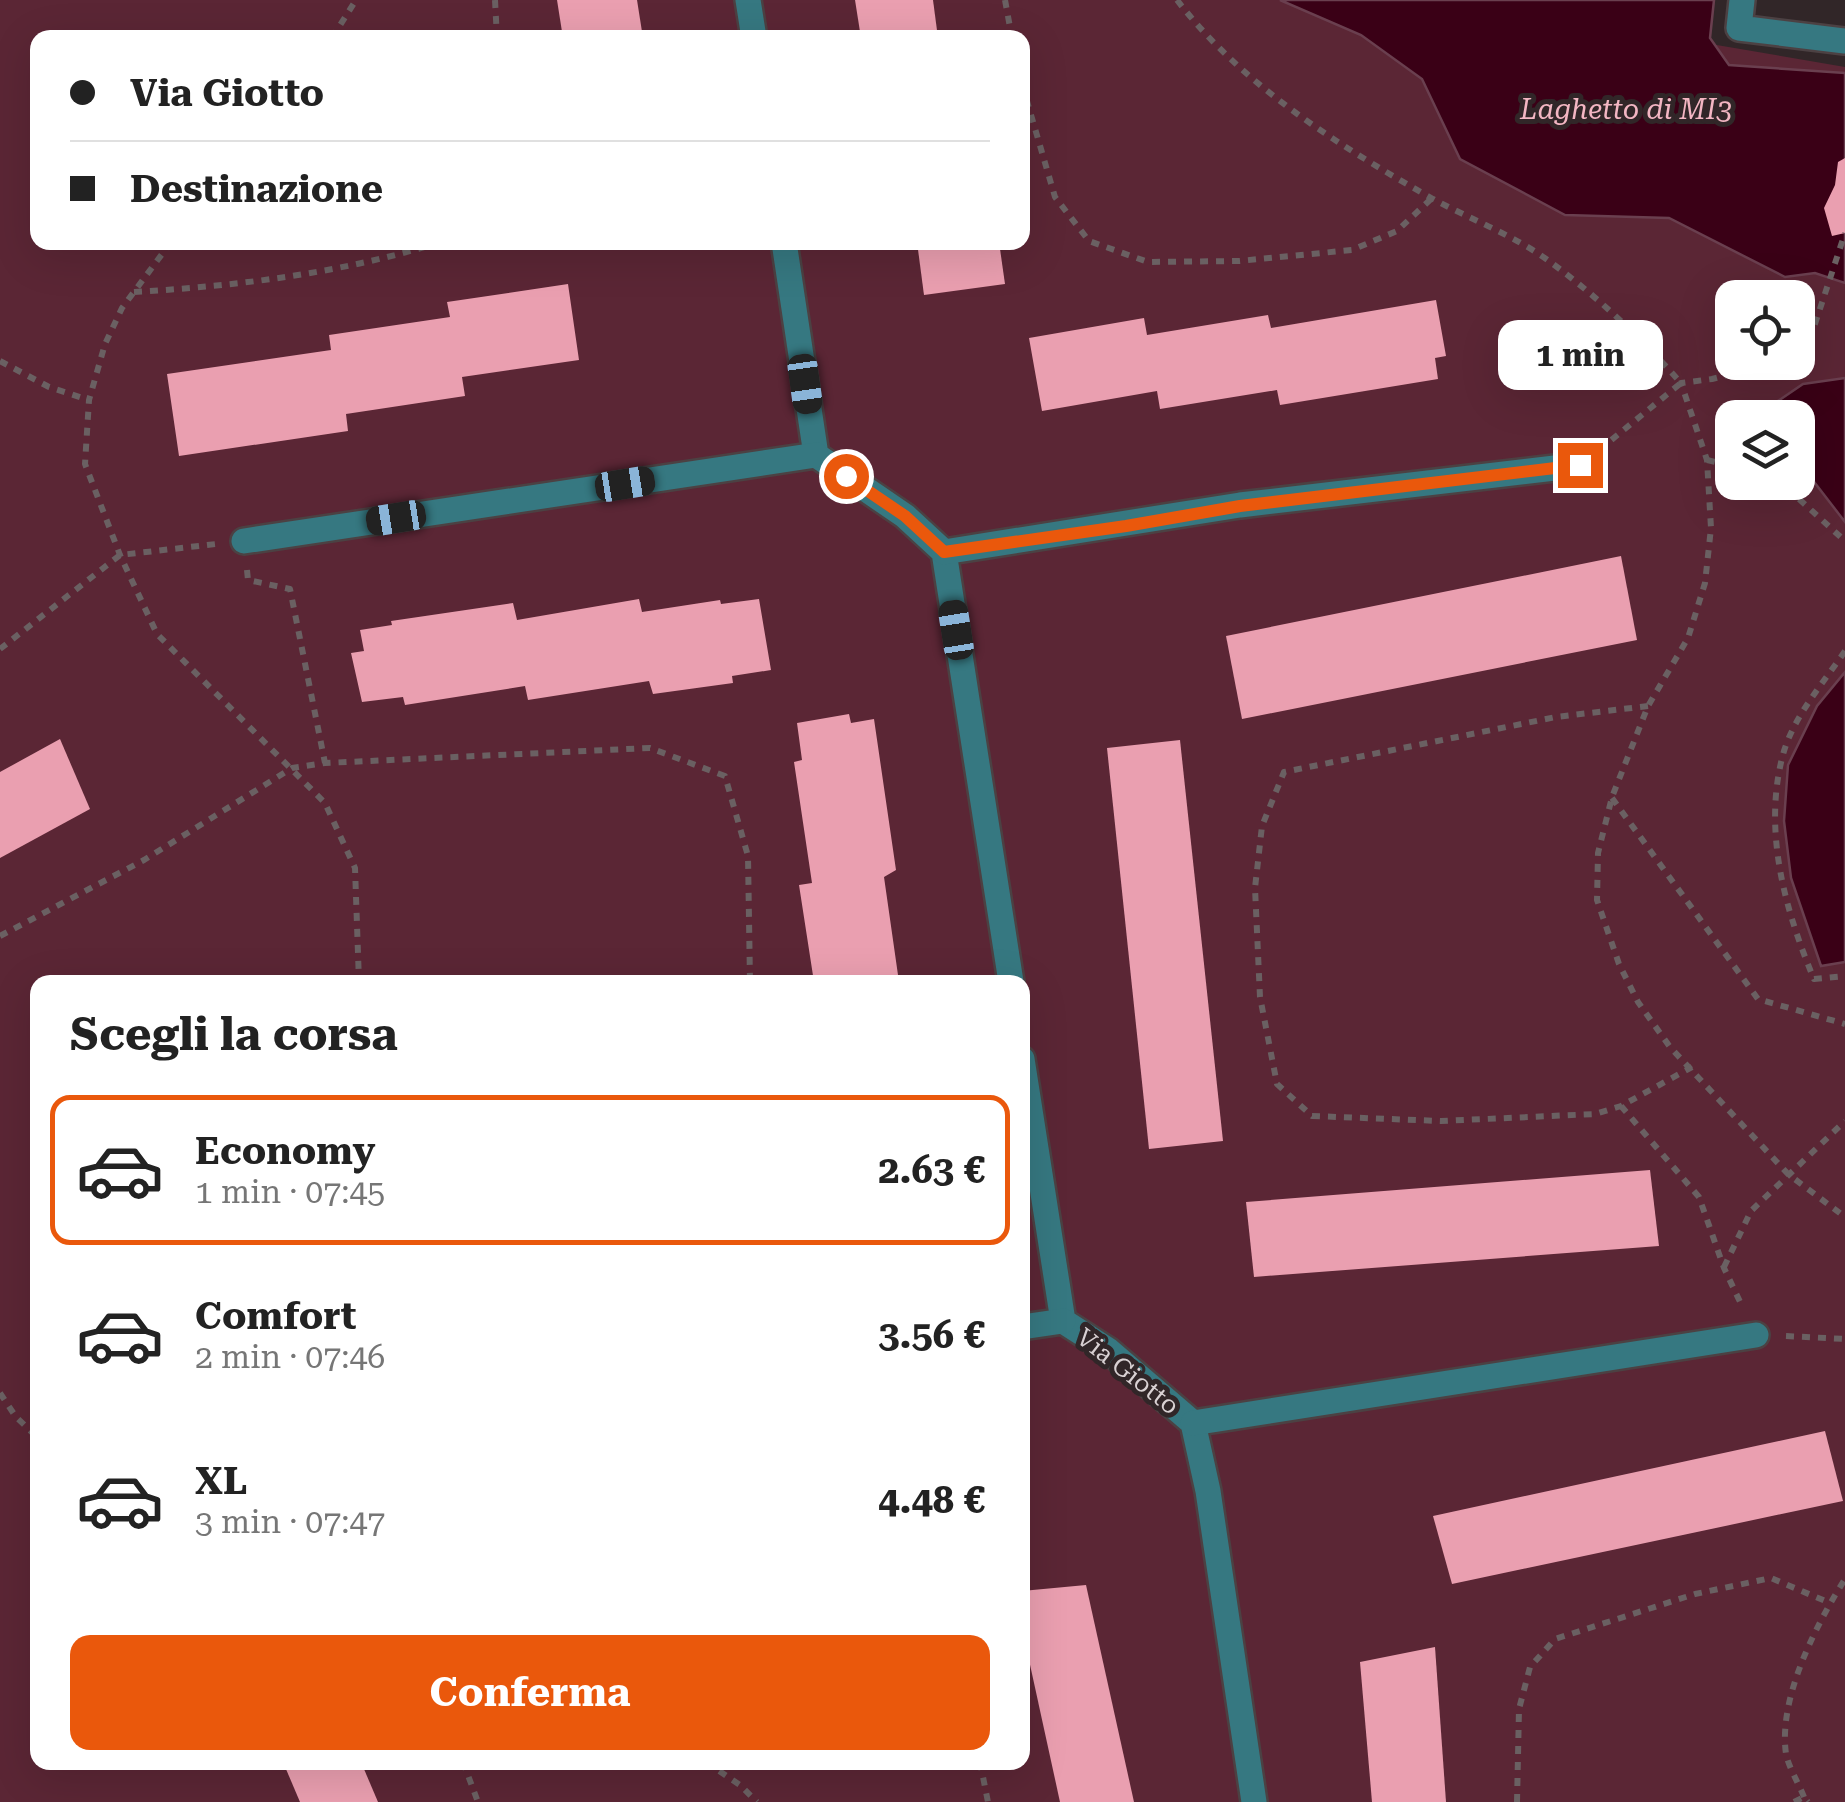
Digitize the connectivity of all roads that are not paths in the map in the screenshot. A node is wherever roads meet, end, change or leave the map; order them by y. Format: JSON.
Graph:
{"nodes":[{"id":1,"x":748,"y":0,"type":"edge"},
{"id":2,"x":1742,"y":0,"type":"edge"},
{"id":3,"x":753,"y":30,"type":"edge"},
{"id":4,"x":1845,"y":40,"type":"edge"},
{"id":5,"x":785,"y":250,"type":"edge"},
{"id":6,"x":816,"y":455,"type":"junction"},
{"id":7,"x":1580,"y":465,"type":"road end"},
{"id":8,"x":244,"y":541,"type":"road end"},
{"id":9,"x":944,"y":552,"type":"junction"},
{"id":10,"x":1009,"y":975,"type":"edge"},
{"id":11,"x":1030,"y":1110,"type":"edge"},
{"id":12,"x":1063,"y":1321,"type":"junction"},
{"id":13,"x":1030,"y":1327,"type":"edge"},
{"id":14,"x":1756,"y":1335,"type":"road end"},
{"id":15,"x":1192,"y":1423,"type":"junction"},
{"id":16,"x":1254,"y":1802,"type":"edge"}],
"edges":[{"from":1,"to":3,"type":"street"},
{"from":2,"to":4,"type":"street"},
{"from":5,"to":6,"type":"street"},
{"from":6,"to":8,"type":"street"},
{"from":6,"to":9,"type":"street"},
{"from":7,"to":9,"type":"street"},
{"from":9,"to":10,"type":"street"},
{"from":11,"to":12,"type":"street","name":"Via Giotto"},
{"from":12,"to":13,"type":"street"},
{"from":12,"to":15,"type":"street","name":"Via Giotto"},
{"from":14,"to":15,"type":"street"},
{"from":15,"to":16,"type":"street","name":"Via Giotto"}]}
